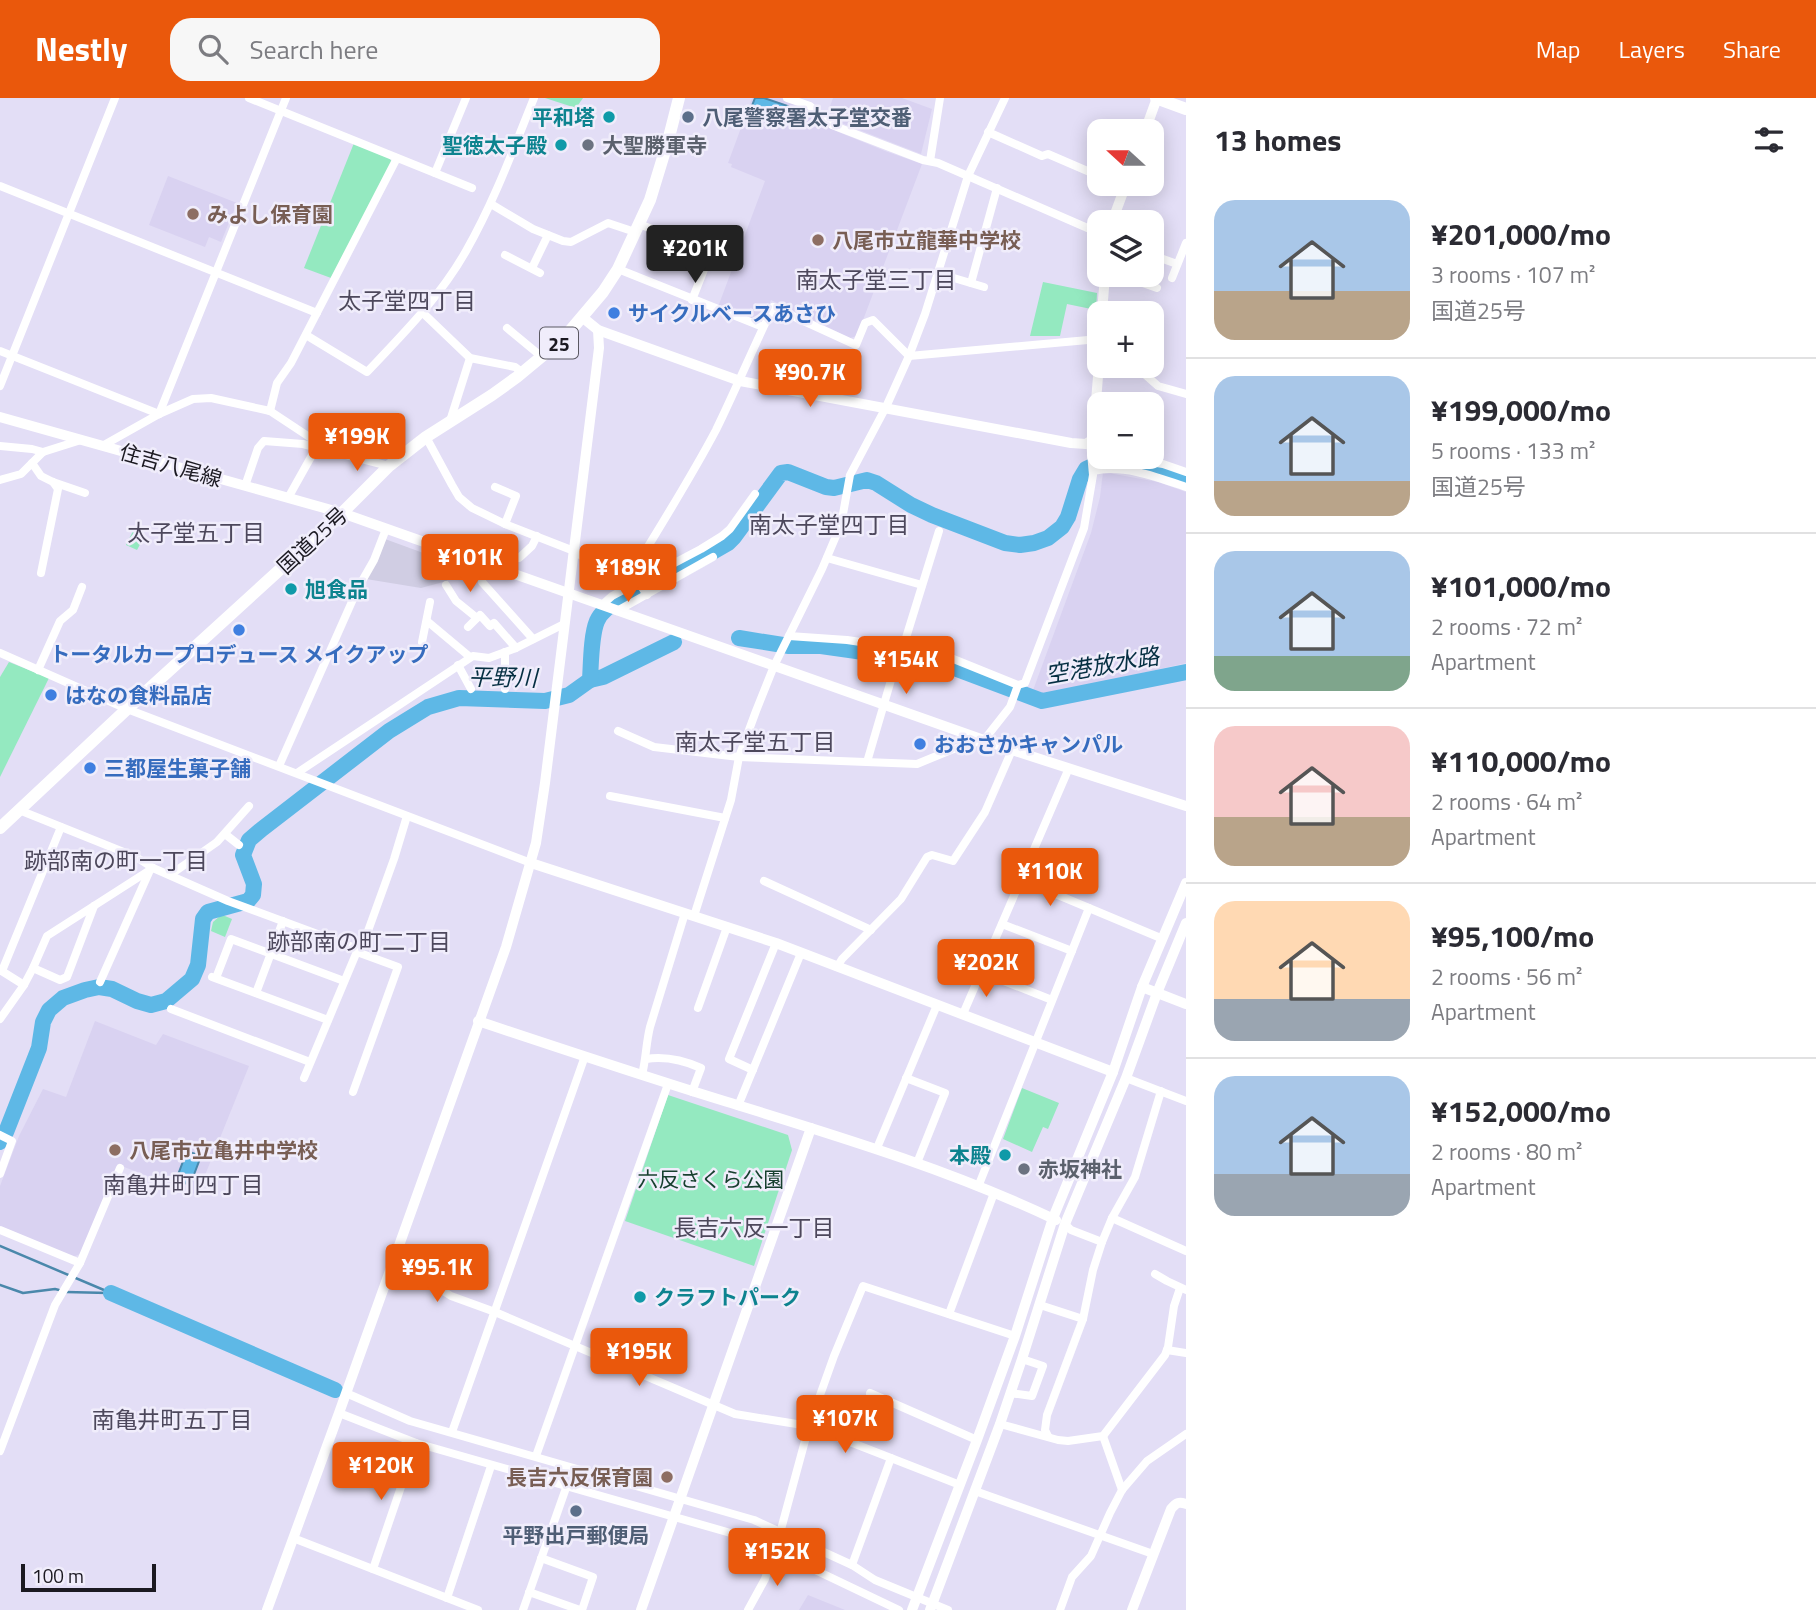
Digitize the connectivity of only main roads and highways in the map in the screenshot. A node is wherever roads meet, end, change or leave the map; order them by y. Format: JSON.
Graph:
{"nodes":[{"id":1,"x":679,"y":98,"type":"edge"},
{"id":2,"x":1157,"y":98,"type":"edge"},
{"id":3,"x":1186,"y":109,"type":"edge"},
{"id":4,"x":0,"y":417,"type":"edge"},
{"id":5,"x":342,"y":513,"type":"junction"},
{"id":6,"x":0,"y":828,"type":"edge"}],
"edges":[{"from":1,"to":5,"type":"main road","name":"国道25号","number":"25"},
{"from":2,"to":3,"type":"main road"},
{"from":4,"to":5,"type":"main road","name":"住吉八尾線"},
{"from":5,"to":6,"type":"main road","name":"国道25号","number":"25"}]}
